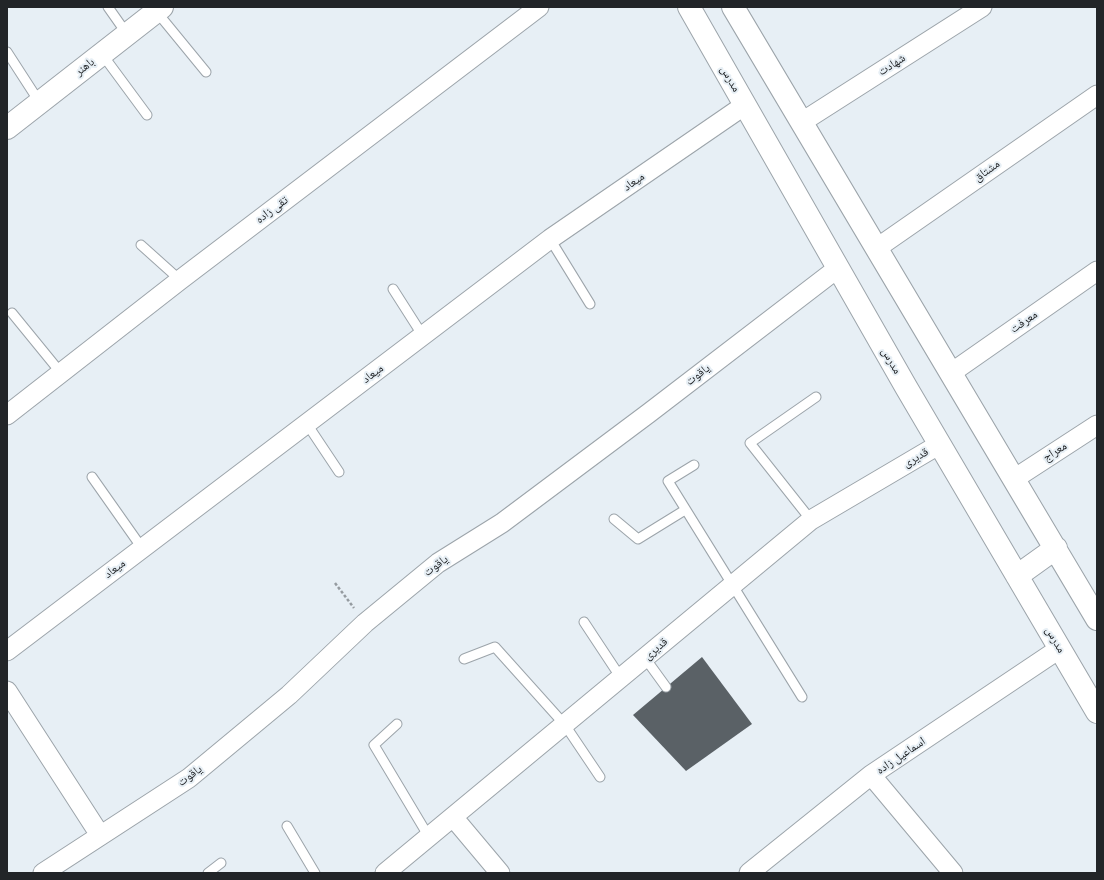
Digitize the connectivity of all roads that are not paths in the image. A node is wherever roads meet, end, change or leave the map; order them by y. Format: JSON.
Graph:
{"nodes":[{"id":1,"x":108,"y":7,"type":"edge"},
{"id":2,"x":539,"y":7,"type":"edge"},
{"id":3,"x":689,"y":7,"type":"edge"},
{"id":4,"x":733,"y":7,"type":"edge"},
{"id":5,"x":982,"y":7,"type":"edge"},
{"id":6,"x":159,"y":9,"type":"edge"},
{"id":7,"x":128,"y":34,"type":"junction"},
{"id":8,"x":7,"y":52,"type":"edge"},
{"id":9,"x":102,"y":54,"type":"junction"},
{"id":10,"x":206,"y":72,"type":"dead end"},
{"id":11,"x":1097,"y":95,"type":"edge"},
{"id":12,"x":40,"y":103,"type":"junction"},
{"id":13,"x":745,"y":105,"type":"junction"},
{"id":14,"x":147,"y":115,"type":"dead end"},
{"id":15,"x":802,"y":122,"type":"junction"},
{"id":16,"x":7,"y":128,"type":"edge"},
{"id":17,"x":550,"y":239,"type":"junction"},
{"id":18,"x":141,"y":245,"type":"dead end"},
{"id":19,"x":877,"y":248,"type":"junction"},
{"id":20,"x":838,"y":268,"type":"junction"},
{"id":21,"x":1097,"y":272,"type":"edge"},
{"id":22,"x":180,"y":280,"type":"junction"},
{"id":23,"x":393,"y":290,"type":"dead end"},
{"id":24,"x":590,"y":304,"type":"dead end"},
{"id":25,"x":12,"y":313,"type":"dead end"},
{"id":26,"x":423,"y":336,"type":"junction"},
{"id":27,"x":61,"y":373,"type":"junction"},
{"id":28,"x":951,"y":373,"type":"junction"},
{"id":29,"x":816,"y":397,"type":"dead end"},
{"id":30,"x":7,"y":416,"type":"edge"},
{"id":31,"x":307,"y":424,"type":"junction"},
{"id":32,"x":1097,"y":425,"type":"edge"},
{"id":33,"x":940,"y":444,"type":"junction"},
{"id":34,"x":694,"y":465,"type":"dead end"},
{"id":35,"x":339,"y":472,"type":"dead end"},
{"id":36,"x":92,"y":477,"type":"dead end"},
{"id":37,"x":1014,"y":479,"type":"junction"},
{"id":38,"x":685,"y":510,"type":"junction"},
{"id":39,"x":614,"y":518,"type":"dead end"},
{"id":40,"x":811,"y":520,"type":"junction"},
{"id":41,"x":142,"y":548,"type":"junction"},
{"id":42,"x":1056,"y":548,"type":"junction"},
{"id":43,"x":1017,"y":576,"type":"junction"},
{"id":44,"x":732,"y":587,"type":"junction"},
{"id":45,"x":1097,"y":619,"type":"edge"},
{"id":46,"x":584,"y":622,"type":"dead end"},
{"id":47,"x":1059,"y":648,"type":"junction"},
{"id":48,"x":7,"y":650,"type":"edge"},
{"id":49,"x":645,"y":658,"type":"junction"},
{"id":50,"x":464,"y":659,"type":"dead end"},
{"id":51,"x":621,"y":678,"type":"junction"},
{"id":52,"x":666,"y":688,"type":"dead end"},
{"id":53,"x":7,"y":691,"type":"edge"},
{"id":54,"x":802,"y":697,"type":"dead end"},
{"id":55,"x":1097,"y":712,"type":"edge"},
{"id":56,"x":397,"y":724,"type":"dead end"},
{"id":57,"x":564,"y":725,"type":"junction"},
{"id":58,"x":871,"y":776,"type":"junction"},
{"id":59,"x":600,"y":777,"type":"dead end"},
{"id":60,"x":453,"y":817,"type":"junction"},
{"id":61,"x":287,"y":826,"type":"dead end"},
{"id":62,"x":100,"y":835,"type":"junction"},
{"id":63,"x":429,"y":837,"type":"junction"},
{"id":64,"x":221,"y":863,"type":"dead end"},
{"id":65,"x":64,"y":867,"type":"edge"},
{"id":66,"x":43,"y":873,"type":"edge"},
{"id":67,"x":208,"y":873,"type":"edge"},
{"id":68,"x":315,"y":873,"type":"edge"},
{"id":69,"x":385,"y":873,"type":"edge"},
{"id":70,"x":500,"y":873,"type":"edge"},
{"id":71,"x":749,"y":873,"type":"edge"},
{"id":72,"x":953,"y":873,"type":"edge"}],
"edges":[{"from":1,"to":7,"type":"lane"},
{"from":2,"to":22,"type":"street","name":"تقی زاده"},
{"from":3,"to":13,"type":"street","name":"مدرس"},
{"from":4,"to":15,"type":"street"},
{"from":5,"to":15,"type":"street","name":"شهادت"},
{"from":6,"to":7,"type":"street","name":"باهنر"},
{"from":6,"to":10,"type":"lane"},
{"from":7,"to":9,"type":"street","name":"باهنر"},
{"from":8,"to":12,"type":"lane"},
{"from":9,"to":12,"type":"street","name":"باهنر"},
{"from":9,"to":14,"type":"lane"},
{"from":11,"to":19,"type":"street","name":"مشتاق"},
{"from":12,"to":16,"type":"street","name":"باهنر"},
{"from":13,"to":17,"type":"street","name":"میعاد"},
{"from":13,"to":20,"type":"street","name":"مدرس"},
{"from":15,"to":19,"type":"street"},
{"from":17,"to":24,"type":"lane"},
{"from":17,"to":26,"type":"street","name":"میعاد"},
{"from":18,"to":22,"type":"lane"},
{"from":19,"to":28,"type":"street"},
{"from":20,"to":33,"type":"street","name":"مدرس"},
{"from":20,"to":62,"type":"street","name":"یاقوت"},
{"from":21,"to":28,"type":"street","name":"معرفت"},
{"from":22,"to":27,"type":"street","name":"تقی زاده"},
{"from":23,"to":26,"type":"lane"},
{"from":25,"to":27,"type":"lane"},
{"from":26,"to":31,"type":"street","name":"میعاد"},
{"from":27,"to":30,"type":"street","name":"تقی زاده"},
{"from":28,"to":37,"type":"street"},
{"from":29,"to":40,"type":"lane"},
{"from":31,"to":35,"type":"lane"},
{"from":31,"to":41,"type":"street","name":"میعاد"},
{"from":32,"to":37,"type":"street","name":"معراج"},
{"from":33,"to":40,"type":"street","name":"قدیری"},
{"from":33,"to":43,"type":"street","name":"مدرس"},
{"from":34,"to":38,"type":"lane"},
{"from":36,"to":41,"type":"lane"},
{"from":37,"to":42,"type":"street"},
{"from":38,"to":39,"type":"lane"},
{"from":38,"to":44,"type":"lane"},
{"from":40,"to":44,"type":"street","name":"قدیری"},
{"from":41,"to":48,"type":"street","name":"میعاد"},
{"from":42,"to":43,"type":"street"},
{"from":42,"to":45,"type":"street"},
{"from":43,"to":47,"type":"street","name":"مدرس"},
{"from":44,"to":49,"type":"street","name":"قدیری"},
{"from":44,"to":54,"type":"lane"},
{"from":46,"to":51,"type":"lane"},
{"from":47,"to":55,"type":"street","name":"مدرس"},
{"from":47,"to":58,"type":"street","name":"اسماعیل زاده"},
{"from":49,"to":51,"type":"street","name":"قدیری"},
{"from":49,"to":52,"type":"lane"},
{"from":50,"to":57,"type":"lane"},
{"from":51,"to":57,"type":"street","name":"قدیری"},
{"from":53,"to":62,"type":"street"},
{"from":56,"to":63,"type":"lane"},
{"from":57,"to":59,"type":"lane"},
{"from":57,"to":60,"type":"street","name":"قدیری"},
{"from":58,"to":71,"type":"street","name":"اسماعیل زاده"},
{"from":58,"to":72,"type":"street"},
{"from":60,"to":63,"type":"street","name":"قدیری"},
{"from":60,"to":70,"type":"street"},
{"from":61,"to":68,"type":"lane"},
{"from":62,"to":65,"type":"street","name":"یاقوت"},
{"from":63,"to":69,"type":"street","name":"قدیری"},
{"from":64,"to":67,"type":"lane"},
{"from":65,"to":66,"type":"street","name":"یاقوت"}]}
